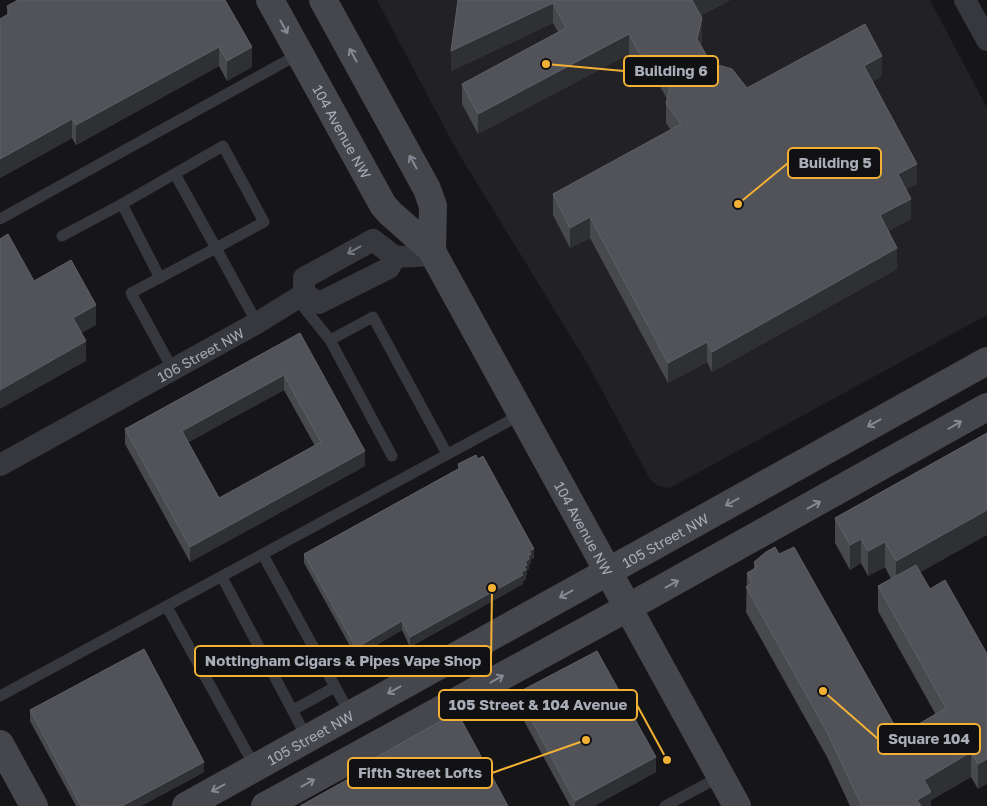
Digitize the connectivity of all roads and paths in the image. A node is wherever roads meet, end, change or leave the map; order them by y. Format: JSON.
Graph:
{"nodes":[{"id":1,"x":270,"y":0,"type":"edge"},
{"id":2,"x":323,"y":0,"type":"edge"},
{"id":3,"x":965,"y":0,"type":"edge"},
{"id":4,"x":987,"y":40,"type":"edge"},
{"id":5,"x":299,"y":54,"type":"junction"},
{"id":6,"x":176,"y":174,"type":"junction"},
{"id":7,"x":122,"y":204,"type":"junction"},
{"id":8,"x":0,"y":219,"type":"edge"},
{"id":9,"x":62,"y":236,"type":"dead end"},
{"id":10,"x":216,"y":248,"type":"junction"},
{"id":11,"x":433,"y":252,"type":"junction"},
{"id":12,"x":395,"y":257,"type":"junction"},
{"id":13,"x":160,"y":278,"type":"junction"},
{"id":14,"x":301,"y":296,"type":"junction"},
{"id":15,"x":257,"y":323,"type":"junction"},
{"id":16,"x":330,"y":340,"type":"junction"},
{"id":17,"x":987,"y":361,"type":"edge"},
{"id":18,"x":173,"y":370,"type":"junction"},
{"id":19,"x":987,"y":407,"type":"edge"},
{"id":20,"x":522,"y":414,"type":"junction"},
{"id":21,"x":447,"y":454,"type":"junction"},
{"id":22,"x":392,"y":456,"type":"dead end"},
{"id":23,"x":0,"y":465,"type":"edge"},
{"id":24,"x":263,"y":555,"type":"junction"},
{"id":25,"x":608,"y":570,"type":"junction"},
{"id":26,"x":222,"y":577,"type":"junction"},
{"id":27,"x":167,"y":607,"type":"junction"},
{"id":28,"x":629,"y":607,"type":"junction"},
{"id":29,"x":335,"y":687,"type":"junction"},
{"id":30,"x":0,"y":696,"type":"edge"},
{"id":31,"x":293,"y":710,"type":"junction"},
{"id":32,"x":350,"y":714,"type":"junction"},
{"id":33,"x":307,"y":738,"type":"junction"},
{"id":34,"x":0,"y":744,"type":"edge"},
{"id":35,"x":255,"y":768,"type":"junction"},
{"id":36,"x":721,"y":776,"type":"junction"},
{"id":37,"x":34,"y":806,"type":"edge"},
{"id":38,"x":186,"y":806,"type":"edge"},
{"id":39,"x":266,"y":806,"type":"edge"},
{"id":40,"x":665,"y":806,"type":"edge"},
{"id":41,"x":737,"y":806,"type":"edge"}],
"edges":[{"from":1,"to":5,"type":"street","name":"104 Avenue NW","one_way":true},
{"from":11,"to":2,"type":"street","one_way":true},
{"from":3,"to":4,"type":"street"},
{"from":5,"to":8,"type":"lane"},
{"from":5,"to":11,"type":"street","name":"104 Avenue NW"},
{"from":6,"to":7,"type":"lane"},
{"from":6,"to":10,"type":"lane"},
{"from":6,"to":10,"type":"lane"},
{"from":7,"to":9,"type":"lane"},
{"from":7,"to":13,"type":"lane"},
{"from":10,"to":13,"type":"lane"},
{"from":10,"to":15,"type":"lane"},
{"from":11,"to":12,"type":"street"},
{"from":11,"to":20,"type":"street","name":"104 Avenue NW"},
{"from":12,"to":14,"type":"street"},
{"from":12,"to":14,"type":"street","one_way":true},
{"from":13,"to":18,"type":"lane"},
{"from":14,"to":15,"type":"street","name":"106 Street NW"},
{"from":14,"to":16,"type":"lane"},
{"from":15,"to":18,"type":"street","name":"106 Street NW"},
{"from":16,"to":21,"type":"lane"},
{"from":16,"to":22,"type":"lane"},
{"from":17,"to":25,"type":"street","name":"105 Street NW","one_way":true},
{"from":18,"to":23,"type":"street","name":"106 Street NW"},
{"from":28,"to":19,"type":"street","one_way":true},
{"from":20,"to":21,"type":"lane"},
{"from":20,"to":25,"type":"street","name":"104 Avenue NW"},
{"from":21,"to":24,"type":"lane"},
{"from":24,"to":26,"type":"lane"},
{"from":24,"to":29,"type":"lane"},
{"from":25,"to":28,"type":"street","name":"104 Avenue NW"},
{"from":25,"to":32,"type":"street","name":"105 Street NW","one_way":true},
{"from":26,"to":27,"type":"lane"},
{"from":26,"to":31,"type":"lane"},
{"from":27,"to":30,"type":"lane"},
{"from":27,"to":35,"type":"lane"},
{"from":28,"to":36,"type":"street","name":"104 Avenue NW"},
{"from":39,"to":28,"type":"street","one_way":true},
{"from":29,"to":31,"type":"lane"},
{"from":29,"to":32,"type":"lane"},
{"from":31,"to":33,"type":"lane"},
{"from":32,"to":33,"type":"street","name":"105 Street NW"},
{"from":33,"to":35,"type":"street","name":"105 Street NW"},
{"from":34,"to":37,"type":"street"},
{"from":35,"to":38,"type":"street","name":"105 Street NW","one_way":true},
{"from":36,"to":40,"type":"lane"},
{"from":36,"to":41,"type":"street","name":"104 Avenue NW"}]}
